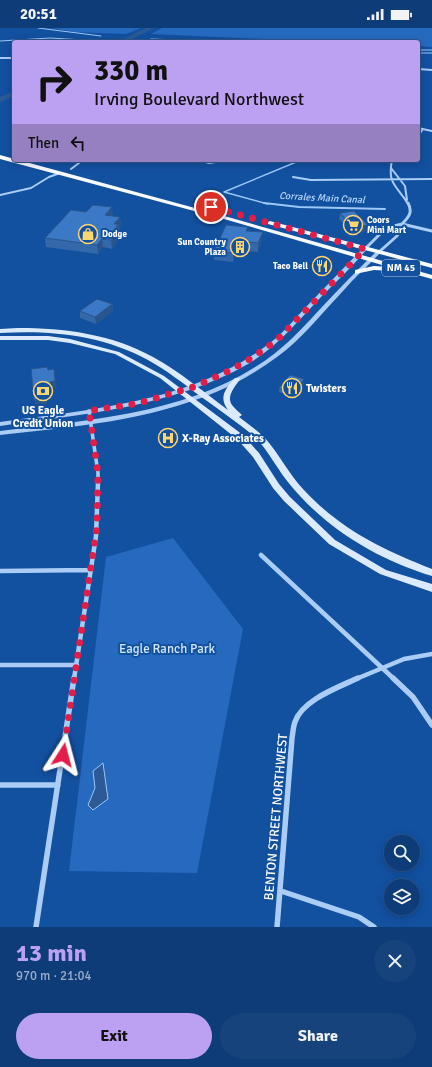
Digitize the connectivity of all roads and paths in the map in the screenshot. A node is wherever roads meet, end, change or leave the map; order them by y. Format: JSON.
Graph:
{"nodes":[{"id":1,"x":0,"y":58,"type":"edge"},
{"id":2,"x":12,"y":58,"type":"edge"},
{"id":3,"x":420,"y":69,"type":"edge"},
{"id":4,"x":432,"y":70,"type":"edge"},
{"id":5,"x":420,"y":128,"type":"edge"},
{"id":6,"x":423,"y":129,"type":"junction"},
{"id":7,"x":432,"y":131,"type":"edge"},
{"id":8,"x":420,"y":133,"type":"edge"},
{"id":9,"x":0,"y":156,"type":"edge"},
{"id":10,"x":12,"y":159,"type":"edge"},
{"id":11,"x":12,"y":159,"type":"edge"},
{"id":12,"x":22,"y":162,"type":"edge"},
{"id":13,"x":26,"y":162,"type":"edge"},
{"id":14,"x":45,"y":162,"type":"edge"},
{"id":15,"x":81,"y":162,"type":"edge"},
{"id":16,"x":392,"y":162,"type":"edge"},
{"id":17,"x":391,"y":168,"type":"junction"},
{"id":18,"x":71,"y":169,"type":"junction"},
{"id":19,"x":61,"y":173,"type":"junction"},
{"id":20,"x":293,"y":177,"type":"dead end"},
{"id":21,"x":391,"y":179,"type":"junction"},
{"id":22,"x":402,"y":179,"type":"junction"},
{"id":23,"x":432,"y":179,"type":"edge"},
{"id":24,"x":140,"y":188,"type":"junction"},
{"id":25,"x":0,"y":195,"type":"edge"},
{"id":26,"x":407,"y":200,"type":"junction"},
{"id":27,"x":183,"y":206,"type":"junction"},
{"id":28,"x":178,"y":212,"type":"dead end"},
{"id":29,"x":239,"y":215,"type":"junction"},
{"id":30,"x":402,"y":224,"type":"junction"},
{"id":31,"x":432,"y":231,"type":"edge"},
{"id":32,"x":365,"y":249,"type":"junction"},
{"id":33,"x":379,"y":252,"type":"junction"},
{"id":34,"x":359,"y":256,"type":"junction"},
{"id":35,"x":370,"y":259,"type":"junction"},
{"id":36,"x":432,"y":266,"type":"edge"},
{"id":37,"x":358,"y":272,"type":"junction"},
{"id":38,"x":432,"y":277,"type":"edge"},
{"id":39,"x":432,"y":280,"type":"edge"},
{"id":40,"x":0,"y":331,"type":"edge"},
{"id":41,"x":0,"y":338,"type":"edge"},
{"id":42,"x":237,"y":379,"type":"junction"},
{"id":43,"x":193,"y":387,"type":"junction"},
{"id":44,"x":181,"y":391,"type":"junction"},
{"id":45,"x":203,"y":395,"type":"junction"},
{"id":46,"x":191,"y":399,"type":"junction"},
{"id":47,"x":89,"y":411,"type":"junction"},
{"id":48,"x":90,"y":421,"type":"junction"},
{"id":49,"x":0,"y":424,"type":"edge"},
{"id":50,"x":0,"y":433,"type":"edge"},
{"id":51,"x":273,"y":454,"type":"junction"},
{"id":52,"x":261,"y":555,"type":"dead end"},
{"id":53,"x":91,"y":570,"type":"junction"},
{"id":54,"x":0,"y":571,"type":"edge"},
{"id":55,"x":432,"y":573,"type":"edge"},
{"id":56,"x":432,"y":588,"type":"edge"},
{"id":57,"x":432,"y":654,"type":"edge"},
{"id":58,"x":0,"y":665,"type":"edge"},
{"id":59,"x":77,"y":665,"type":"junction"},
{"id":60,"x":382,"y":668,"type":"junction"},
{"id":61,"x":432,"y":725,"type":"edge"},
{"id":62,"x":0,"y":785,"type":"edge"},
{"id":63,"x":58,"y":785,"type":"junction"},
{"id":64,"x":281,"y":891,"type":"junction"},
{"id":65,"x":36,"y":927,"type":"edge"},
{"id":66,"x":277,"y":927,"type":"edge"},
{"id":67,"x":374,"y":927,"type":"edge"}],
"edges":[{"from":1,"to":2,"type":"street"},
{"from":3,"to":4,"type":"street"},
{"from":5,"to":6,"type":"street"},
{"from":6,"to":7,"type":"street"},
{"from":6,"to":8,"type":"street"},
{"from":9,"to":10,"type":"main road"},
{"from":9,"to":11,"type":"main road","number":"NM 45"},
{"from":12,"to":19,"type":"main road","number":"NM 45"},
{"from":13,"to":18,"type":"main road"},
{"from":14,"to":18,"type":"main road","number":"NM 45"},
{"from":15,"to":18,"type":"street"},
{"from":16,"to":17,"type":"street"},
{"from":17,"to":21,"type":"street"},
{"from":17,"to":22,"type":"street"},
{"from":18,"to":24,"type":"main road","number":"NM 45"},
{"from":19,"to":24,"type":"main road"},
{"from":19,"to":25,"type":"street"},
{"from":19,"to":27,"type":"main road","number":"NM 45"},
{"from":20,"to":21,"type":"street"},
{"from":21,"to":22,"type":"street"},
{"from":21,"to":26,"type":"street"},
{"from":22,"to":23,"type":"street"},
{"from":22,"to":26,"type":"street"},
{"from":24,"to":29,"type":"main road","number":"NM 45"},
{"from":26,"to":30,"type":"street"},
{"from":27,"to":28,"type":"main road"},
{"from":27,"to":29,"type":"main road"},
{"from":27,"to":34,"type":"main road","number":"NM 45"},
{"from":29,"to":32,"type":"main road","number":"NM 45"},
{"from":30,"to":31,"type":"street"},
{"from":30,"to":32,"type":"street"},
{"from":30,"to":33,"type":"street"},
{"from":32,"to":33,"type":"main road","number":"NM 45"},
{"from":32,"to":34,"type":"street"},
{"from":33,"to":35,"type":"street"},
{"from":33,"to":36,"type":"main road","number":"NM 45"},
{"from":34,"to":35,"type":"main road","number":"NM 45"},
{"from":34,"to":43,"type":"street"},
{"from":35,"to":37,"type":"street"},
{"from":35,"to":38,"type":"main road","number":"NM 45"},
{"from":37,"to":39,"type":"main road"},
{"from":37,"to":42,"type":"street"},
{"from":40,"to":43,"type":"main road"},
{"from":41,"to":44,"type":"main road"},
{"from":42,"to":45,"type":"street"},
{"from":42,"to":51,"type":"main road"},
{"from":43,"to":44,"type":"street"},
{"from":43,"to":45,"type":"main road"},
{"from":44,"to":46,"type":"main road"},
{"from":44,"to":47,"type":"street"},
{"from":45,"to":46,"type":"street"},
{"from":45,"to":51,"type":"main road"},
{"from":46,"to":48,"type":"street"},
{"from":46,"to":56,"type":"main road"},
{"from":47,"to":48,"type":"street"},
{"from":47,"to":49,"type":"street"},
{"from":48,"to":50,"type":"street"},
{"from":48,"to":53,"type":"street"},
{"from":51,"to":55,"type":"main road"},
{"from":52,"to":60,"type":"street"},
{"from":53,"to":54,"type":"street"},
{"from":53,"to":59,"type":"street"},
{"from":57,"to":60,"type":"street","name":"BENTON STREET NORTHWEST"},
{"from":58,"to":59,"type":"street"},
{"from":59,"to":63,"type":"street"},
{"from":60,"to":61,"type":"street"},
{"from":60,"to":64,"type":"street","name":"BENTON STREET NORTHWEST"},
{"from":62,"to":63,"type":"street"},
{"from":63,"to":65,"type":"street"},
{"from":64,"to":66,"type":"street","name":"BENTON STREET NORTHWEST"},
{"from":64,"to":67,"type":"street"}]}
